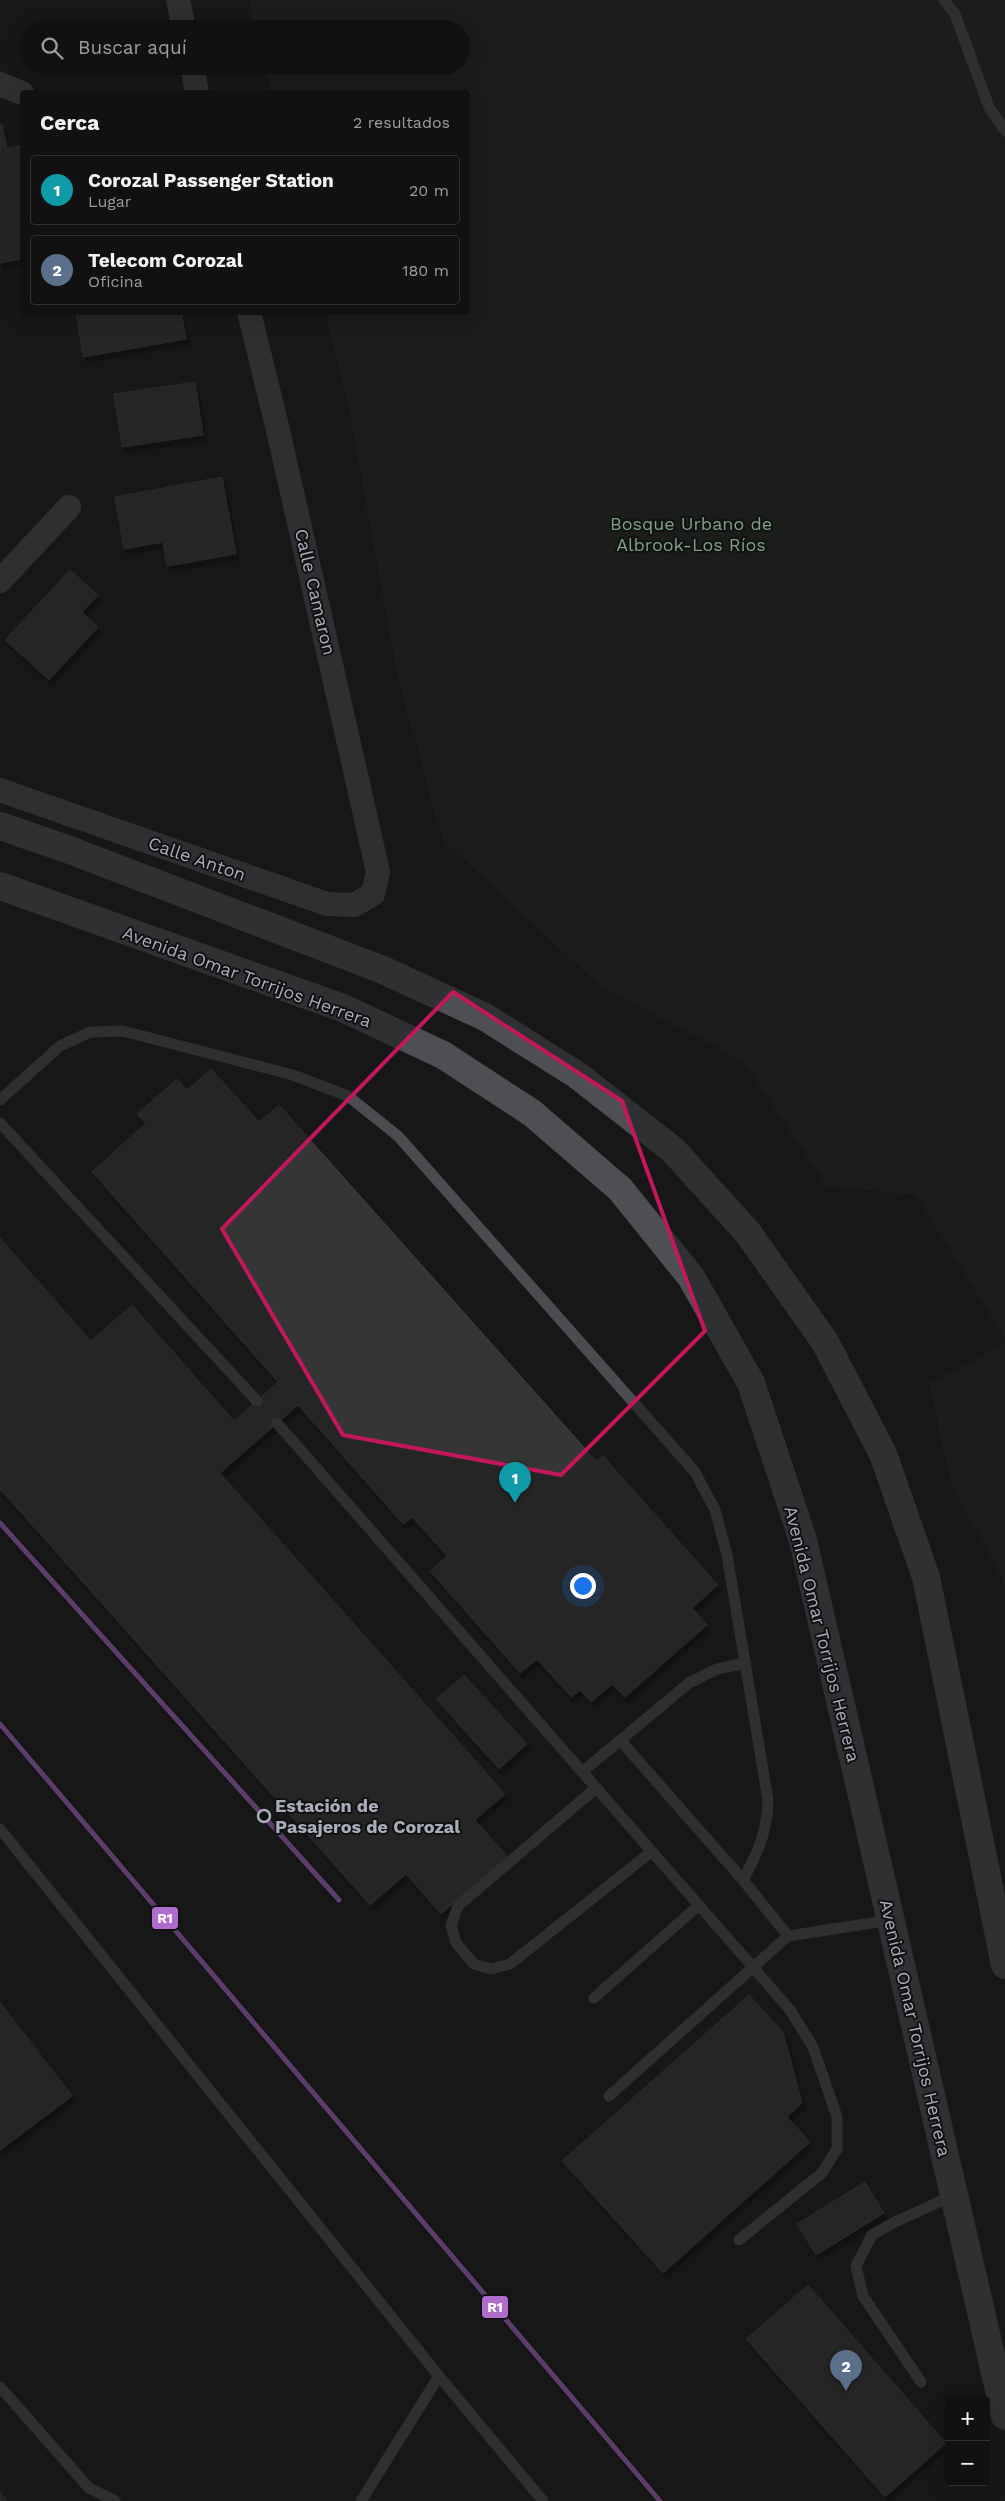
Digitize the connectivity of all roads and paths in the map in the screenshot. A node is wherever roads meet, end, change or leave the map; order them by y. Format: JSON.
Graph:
{"nodes":[{"id":1,"x":178,"y":0,"type":"edge"},
{"id":2,"x":944,"y":0,"type":"edge"},
{"id":3,"x":182,"y":20,"type":"edge"},
{"id":4,"x":192,"y":75,"type":"edge"},
{"id":5,"x":0,"y":84,"type":"edge"},
{"id":6,"x":192,"y":90,"type":"edge"},
{"id":7,"x":20,"y":92,"type":"edge"},
{"id":8,"x":1005,"y":130,"type":"edge"},
{"id":9,"x":250,"y":315,"type":"edge"},
{"id":10,"x":69,"y":506,"type":"dead end"},
{"id":11,"x":0,"y":581,"type":"edge"},
{"id":12,"x":0,"y":790,"type":"edge"},
{"id":13,"x":0,"y":826,"type":"edge"},
{"id":14,"x":378,"y":872,"type":"joint"},
{"id":15,"x":0,"y":886,"type":"edge"},
{"id":16,"x":0,"y":1100,"type":"edge"},
{"id":17,"x":0,"y":1123,"type":"edge"},
{"id":18,"x":257,"y":1401,"type":"dead end"},
{"id":19,"x":277,"y":1424,"type":"dead end"},
{"id":20,"x":746,"y":1663,"type":"junction"},
{"id":21,"x":620,"y":1740,"type":"junction"},
{"id":22,"x":582,"y":1772,"type":"junction"},
{"id":23,"x":596,"y":1788,"type":"junction"},
{"id":24,"x":0,"y":1829,"type":"edge"},
{"id":25,"x":651,"y":1852,"type":"junction"},
{"id":26,"x":743,"y":1880,"type":"junction"},
{"id":27,"x":699,"y":1905,"type":"junction"},
{"id":28,"x":891,"y":1920,"type":"junction"},
{"id":29,"x":788,"y":1936,"type":"junction"},
{"id":30,"x":1005,"y":1960,"type":"edge"},
{"id":31,"x":752,"y":1966,"type":"junction"},
{"id":32,"x":594,"y":1998,"type":"dead end"},
{"id":33,"x":609,"y":2096,"type":"dead end"},
{"id":34,"x":954,"y":2195,"type":"junction"},
{"id":35,"x":739,"y":2240,"type":"dead end"},
{"id":36,"x":439,"y":2376,"type":"junction"},
{"id":37,"x":921,"y":2382,"type":"dead end"},
{"id":38,"x":0,"y":2387,"type":"edge"},
{"id":39,"x":1005,"y":2416,"type":"edge"},
{"id":40,"x":115,"y":2501,"type":"edge"},
{"id":41,"x":361,"y":2501,"type":"edge"},
{"id":42,"x":543,"y":2501,"type":"edge"}],
"edges":[{"from":1,"to":3,"type":"street"},
{"from":2,"to":8,"type":"lane"},
{"from":4,"to":6,"type":"street"},
{"from":5,"to":7,"type":"street"},
{"from":9,"to":14,"type":"street","name":"Calle Camaron"},
{"from":10,"to":11,"type":"street"},
{"from":12,"to":14,"type":"street","name":"Calle Anton"},
{"from":13,"to":30,"type":"main road"},
{"from":15,"to":28,"type":"main road","name":"Avenida Omar Torrijos Herrera"},
{"from":16,"to":20,"type":"lane"},
{"from":17,"to":18,"type":"lane"},
{"from":19,"to":22,"type":"lane"},
{"from":20,"to":21,"type":"lane"},
{"from":20,"to":26,"type":"lane"},
{"from":21,"to":22,"type":"lane"},
{"from":21,"to":26,"type":"lane"},
{"from":22,"to":23,"type":"lane"},
{"from":23,"to":25,"type":"lane"},
{"from":23,"to":25,"type":"lane"},
{"from":24,"to":36,"type":"lane"},
{"from":25,"to":27,"type":"lane"},
{"from":26,"to":29,"type":"lane"},
{"from":27,"to":31,"type":"lane"},
{"from":27,"to":32,"type":"lane"},
{"from":28,"to":29,"type":"lane"},
{"from":28,"to":34,"type":"main road","name":"Avenida Omar Torrijos Herrera"},
{"from":29,"to":31,"type":"lane"},
{"from":31,"to":33,"type":"lane"},
{"from":31,"to":35,"type":"lane"},
{"from":34,"to":37,"type":"lane"},
{"from":34,"to":39,"type":"main road","name":"Avenida Omar Torrijos Herrera"},
{"from":36,"to":41,"type":"lane"},
{"from":36,"to":42,"type":"lane"},
{"from":38,"to":40,"type":"lane"}]}
